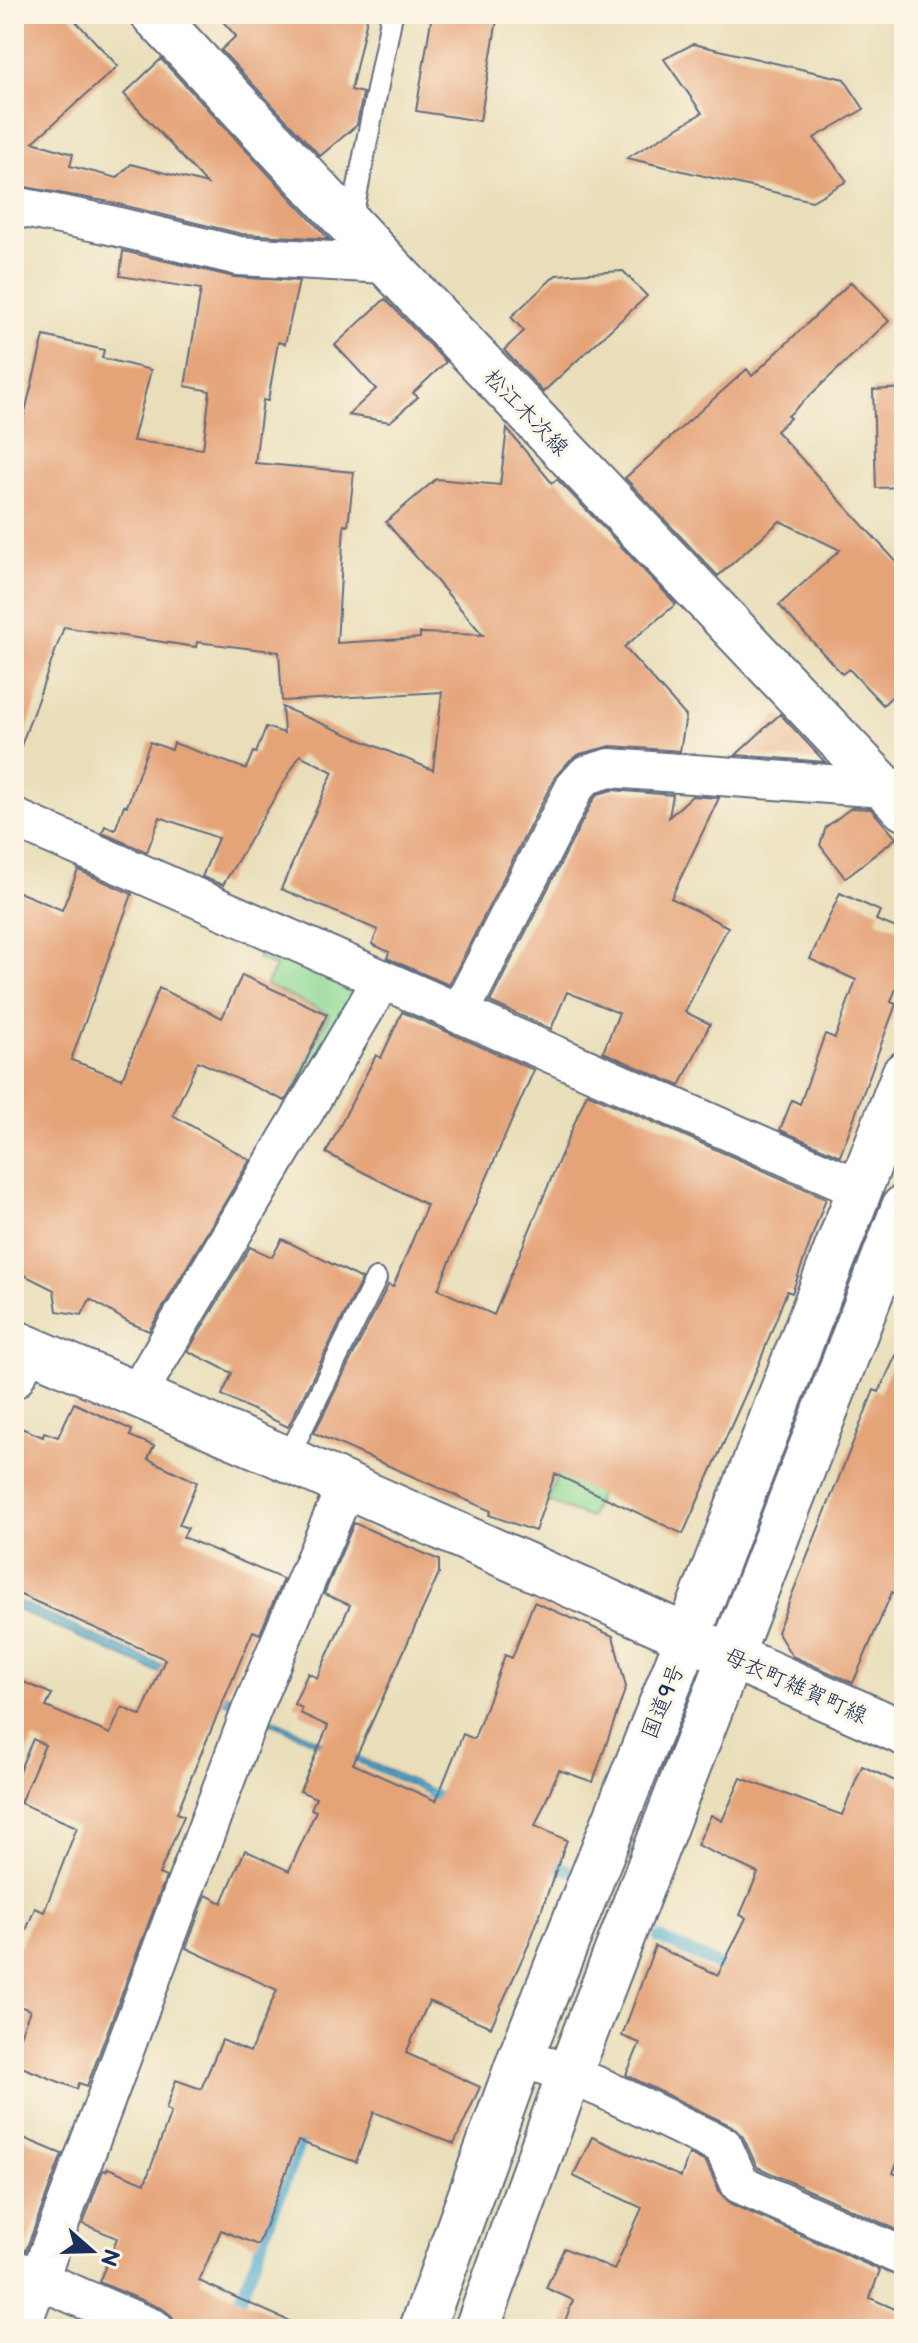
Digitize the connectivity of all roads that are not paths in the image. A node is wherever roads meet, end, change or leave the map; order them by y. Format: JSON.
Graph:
{"nodes":[{"id":1,"x":153,"y":14,"type":"edge"},
{"id":2,"x":392,"y":14,"type":"edge"},
{"id":3,"x":14,"y":206,"type":"edge"},
{"id":4,"x":351,"y":225,"type":"junction"},
{"id":5,"x":387,"y":264,"type":"junction"},
{"id":6,"x":894,"y":798,"type":"edge"},
{"id":7,"x":14,"y":818,"type":"edge"},
{"id":8,"x":382,"y":980,"type":"junction"},
{"id":9,"x":459,"y":1014,"type":"junction"},
{"id":10,"x":904,"y":1074,"type":"edge"},
{"id":11,"x":861,"y":1189,"type":"junction"},
{"id":12,"x":904,"y":1209,"type":"edge"},
{"id":13,"x":376,"y":1279,"type":"dead end"},
{"id":14,"x":20,"y":1357,"type":"edge"},
{"id":15,"x":136,"y":1396,"type":"junction"},
{"id":16,"x":287,"y":1459,"type":"junction"},
{"id":17,"x":346,"y":1486,"type":"junction"},
{"id":18,"x":688,"y":1637,"type":"junction"},
{"id":19,"x":729,"y":1656,"type":"junction"},
{"id":20,"x":902,"y":1728,"type":"edge"},
{"id":21,"x":521,"y":2056,"type":"junction"},
{"id":22,"x":569,"y":2075,"type":"junction"},
{"id":23,"x":904,"y":2257,"type":"edge"},
{"id":24,"x":26,"y":2274,"type":"edge"},
{"id":25,"x":20,"y":2329,"type":"edge"},
{"id":26,"x":154,"y":2329,"type":"edge"},
{"id":27,"x":422,"y":2329,"type":"edge"},
{"id":28,"x":477,"y":2329,"type":"edge"}],
"edges":[{"from":1,"to":4,"type":"main road","name":"松江木次線"},
{"from":2,"to":4,"type":"lane"},
{"from":3,"to":5,"type":"street"},
{"from":4,"to":5,"type":"main road","name":"松江木次線"},
{"from":5,"to":6,"type":"main road","name":"松江木次線"},
{"from":6,"to":9,"type":"street"},
{"from":7,"to":8,"type":"street"},
{"from":8,"to":9,"type":"street"},
{"from":8,"to":15,"type":"street"},
{"from":9,"to":11,"type":"street"},
{"from":10,"to":11,"type":"main road","name":"国道9号"},
{"from":11,"to":18,"type":"main road","name":"国道9号"},
{"from":12,"to":19,"type":"main road","name":"国道9号"},
{"from":13,"to":16,"type":"lane"},
{"from":14,"to":15,"type":"main road","name":"母衣町雑賀町線"},
{"from":15,"to":16,"type":"main road","name":"母衣町雑賀町線"},
{"from":16,"to":17,"type":"main road","name":"母衣町雑賀町線"},
{"from":17,"to":18,"type":"main road","name":"母衣町雑賀町線"},
{"from":17,"to":24,"type":"street"},
{"from":18,"to":19,"type":"main road","name":"母衣町雑賀町線"},
{"from":18,"to":21,"type":"main road","name":"国道9号"},
{"from":19,"to":20,"type":"main road","name":"母衣町雑賀町線"},
{"from":19,"to":22,"type":"main road","name":"国道9号"},
{"from":21,"to":22,"type":"street"},
{"from":21,"to":27,"type":"main road","name":"国道9号"},
{"from":22,"to":23,"type":"street"},
{"from":22,"to":28,"type":"main road","name":"国道9号"},
{"from":24,"to":25,"type":"street"},
{"from":24,"to":26,"type":"street"}]}
